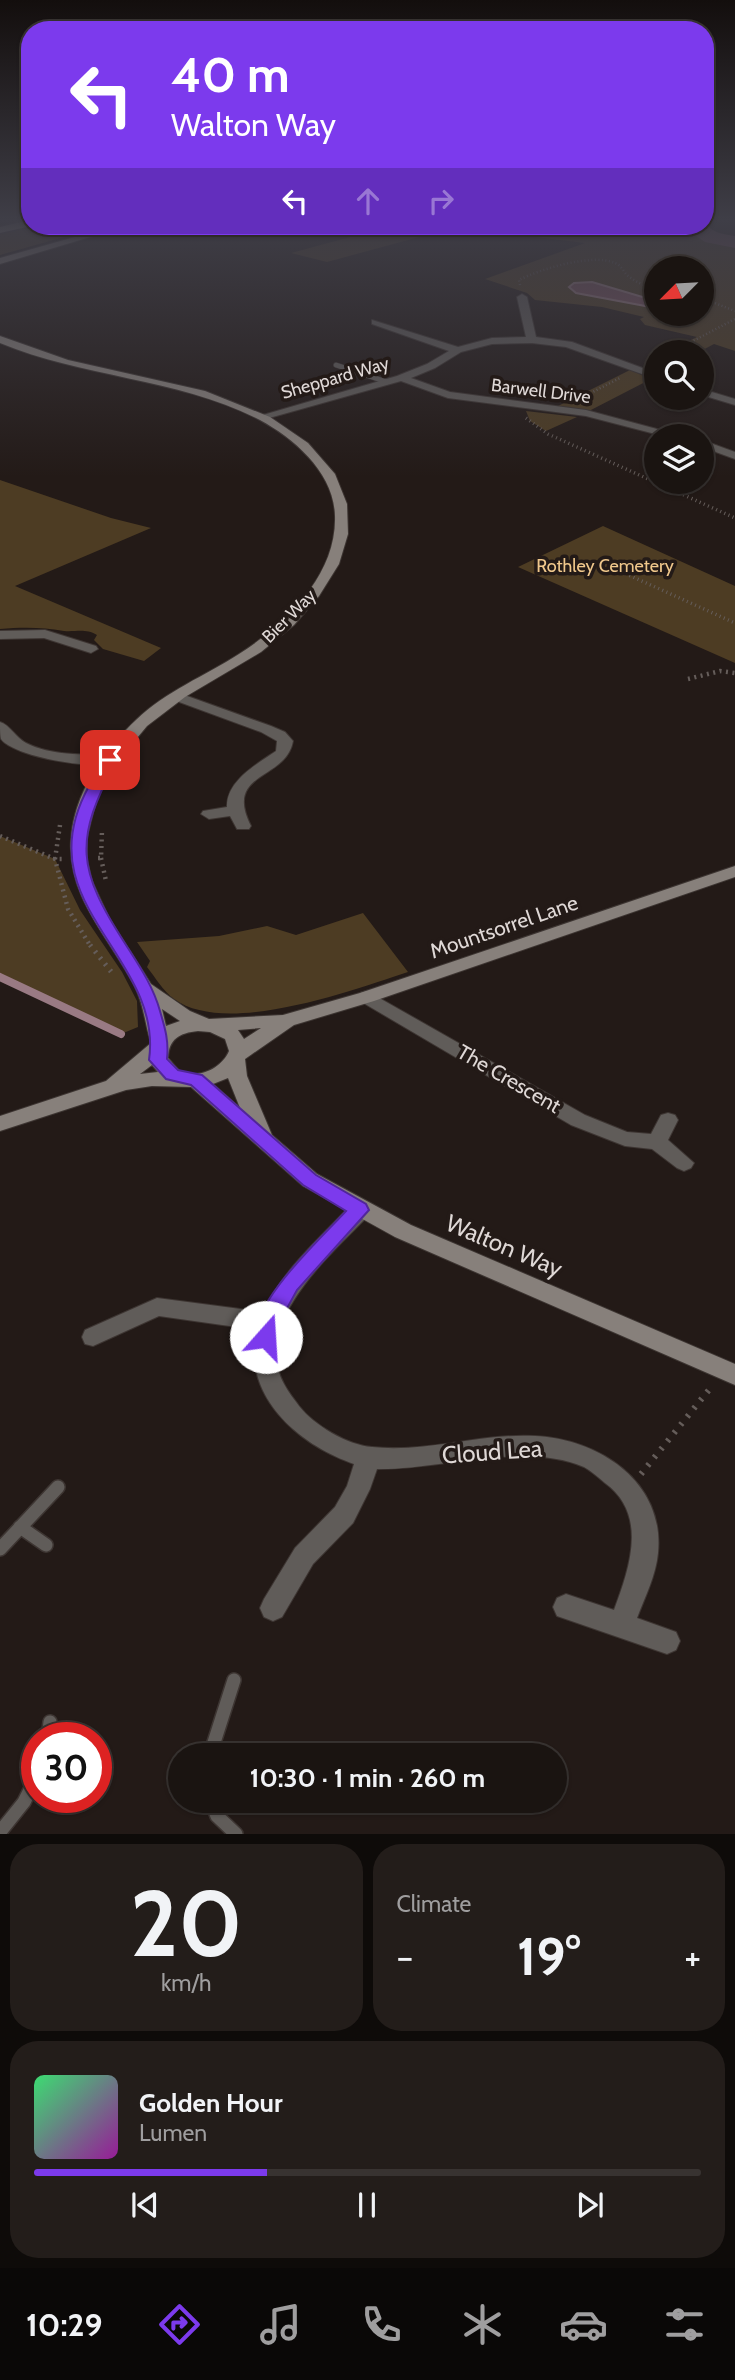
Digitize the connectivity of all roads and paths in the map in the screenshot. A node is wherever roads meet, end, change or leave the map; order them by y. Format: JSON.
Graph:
{"nodes":[{"id":1,"x":527,"y":306,"type":"edge"},
{"id":2,"x":387,"y":317,"type":"dead end"},
{"id":3,"x":735,"y":319,"type":"edge"},
{"id":4,"x":375,"y":322,"type":"junction"},
{"id":5,"x":361,"y":327,"type":"dead end"},
{"id":6,"x":0,"y":339,"type":"edge"},
{"id":7,"x":533,"y":340,"type":"junction"},
{"id":8,"x":694,"y":340,"type":"edge"},
{"id":9,"x":457,"y":350,"type":"junction"},
{"id":10,"x":336,"y":365,"type":"dead end"},
{"id":11,"x":638,"y":369,"type":"junction"},
{"id":12,"x":644,"y":371,"type":"edge"},
{"id":13,"x":401,"y":378,"type":"junction"},
{"id":14,"x":387,"y":382,"type":"junction"},
{"id":15,"x":714,"y":396,"type":"edge"},
{"id":16,"x":735,"y":402,"type":"edge"},
{"id":17,"x":524,"y":405,"type":"junction"},
{"id":18,"x":560,"y":409,"type":"junction"},
{"id":19,"x":262,"y":417,"type":"junction"},
{"id":20,"x":529,"y":422,"type":"junction"},
{"id":21,"x":644,"y":427,"type":"edge"},
{"id":22,"x":714,"y":448,"type":"edge"},
{"id":23,"x":735,"y":456,"type":"edge"},
{"id":24,"x":735,"y":518,"type":"edge"},
{"id":25,"x":613,"y":568,"type":"dead end"},
{"id":26,"x":735,"y":623,"type":"edge"},
{"id":27,"x":0,"y":635,"type":"edge"},
{"id":28,"x":84,"y":643,"type":"dead end"},
{"id":29,"x":735,"y":673,"type":"edge"},
{"id":30,"x":688,"y":679,"type":"dead end"},
{"id":31,"x":176,"y":696,"type":"junction"},
{"id":32,"x":0,"y":727,"type":"edge"},
{"id":33,"x":110,"y":760,"type":"junction"},
{"id":34,"x":235,"y":811,"type":"junction"},
{"id":35,"x":209,"y":814,"type":"dead end"},
{"id":36,"x":61,"y":822,"type":"dead end"},
{"id":37,"x":102,"y":825,"type":"dead end"},
{"id":38,"x":243,"y":826,"type":"dead end"},
{"id":39,"x":0,"y":836,"type":"edge"},
{"id":40,"x":55,"y":859,"type":"junction"},
{"id":41,"x":79,"y":860,"type":"junction"},
{"id":42,"x":735,"y":872,"type":"edge"},
{"id":43,"x":145,"y":988,"type":"junction"},
{"id":44,"x":367,"y":997,"type":"junction"},
{"id":45,"x":287,"y":1020,"type":"junction"},
{"id":46,"x":208,"y":1024,"type":"junction"},
{"id":47,"x":159,"y":1047,"type":"junction"},
{"id":48,"x":238,"y":1055,"type":"junction"},
{"id":49,"x":190,"y":1079,"type":"junction"},
{"id":50,"x":109,"y":1086,"type":"junction"},
{"id":51,"x":668,"y":1119,"type":"dead end"},
{"id":52,"x":0,"y":1124,"type":"edge"},
{"id":53,"x":265,"y":1142,"type":"junction"},
{"id":54,"x":657,"y":1142,"type":"junction"},
{"id":55,"x":684,"y":1163,"type":"dead end"},
{"id":56,"x":360,"y":1210,"type":"junction"},
{"id":57,"x":268,"y":1322,"type":"junction"},
{"id":58,"x":93,"y":1337,"type":"dead end"},
{"id":59,"x":730,"y":1373,"type":"edge"},
{"id":60,"x":368,"y":1458,"type":"junction"},
{"id":61,"x":58,"y":1487,"type":"dead end"},
{"id":62,"x":629,"y":1489,"type":"junction"},
{"id":63,"x":20,"y":1527,"type":"junction"},
{"id":64,"x":46,"y":1545,"type":"dead end"},
{"id":65,"x":0,"y":1549,"type":"edge"},
{"id":66,"x":566,"y":1607,"type":"dead end"},
{"id":67,"x":274,"y":1608,"type":"dead end"},
{"id":68,"x":622,"y":1624,"type":"junction"},
{"id":69,"x":667,"y":1641,"type":"dead end"},
{"id":70,"x":233,"y":1680,"type":"dead end"},
{"id":71,"x":214,"y":1743,"type":"edge"},
{"id":72,"x":21,"y":1806,"type":"edge"},
{"id":73,"x":216,"y":1813,"type":"edge"},
{"id":74,"x":0,"y":1832,"type":"edge"},
{"id":75,"x":236,"y":1834,"type":"edge"}],
"edges":[{"from":1,"to":7,"type":"street"},
{"from":2,"to":4,"type":"street"},
{"from":3,"to":8,"type":"path"},
{"from":4,"to":5,"type":"street"},
{"from":4,"to":9,"type":"street"},
{"from":6,"to":19,"type":"street","name":"Bier Way"},
{"from":7,"to":9,"type":"street","name":"Sheppard Way"},
{"from":7,"to":11,"type":"street","name":"Sheppard Way"},
{"from":9,"to":13,"type":"street","name":"Sheppard Way"},
{"from":10,"to":14,"type":"lane"},
{"from":11,"to":12,"type":"street","name":"Sheppard Way"},
{"from":11,"to":18,"type":"path"},
{"from":13,"to":14,"type":"street","name":"Sheppard Way"},
{"from":13,"to":17,"type":"street","name":"Barwell Drive"},
{"from":14,"to":19,"type":"street","name":"Sheppard Way"},
{"from":15,"to":16,"type":"street"},
{"from":17,"to":18,"type":"street","name":"Barwell Drive"},
{"from":17,"to":20,"type":"path"},
{"from":18,"to":20,"type":"path"},
{"from":18,"to":21,"type":"street","name":"Barwell Drive"},
{"from":19,"to":31,"type":"street","name":"Bier Way"},
{"from":20,"to":24,"type":"path"},
{"from":22,"to":23,"type":"street"},
{"from":25,"to":26,"type":"path"},
{"from":27,"to":28,"type":"street"},
{"from":29,"to":30,"type":"path"},
{"from":31,"to":33,"type":"street","name":"Bier Way"},
{"from":31,"to":34,"type":"street"},
{"from":32,"to":33,"type":"street"},
{"from":33,"to":41,"type":"street","name":"Bier Way"},
{"from":34,"to":35,"type":"street"},
{"from":34,"to":38,"type":"street"},
{"from":36,"to":40,"type":"path"},
{"from":37,"to":41,"type":"path"},
{"from":39,"to":40,"type":"path"},
{"from":40,"to":41,"type":"path"},
{"from":41,"to":43,"type":"street","name":"Bier Way"},
{"from":42,"to":44,"type":"street","name":"Mountsorrel Lane"},
{"from":43,"to":46,"type":"street","name":"Bier Way"},
{"from":43,"to":47,"type":"street","name":"Bier Way"},
{"from":44,"to":45,"type":"street","name":"Mountsorrel Lane"},
{"from":44,"to":54,"type":"street","name":"The Crescent"},
{"from":45,"to":46,"type":"street","name":"Mountsorrel Lane"},
{"from":45,"to":48,"type":"street","name":"Mountsorrel Lane"},
{"from":46,"to":47,"type":"street"},
{"from":46,"to":48,"type":"street"},
{"from":47,"to":49,"type":"street"},
{"from":47,"to":50,"type":"street"},
{"from":48,"to":49,"type":"street"},
{"from":48,"to":53,"type":"street","name":"Walton Way"},
{"from":49,"to":50,"type":"street"},
{"from":49,"to":53,"type":"street","name":"Walton Way"},
{"from":50,"to":52,"type":"street"},
{"from":51,"to":54,"type":"street"},
{"from":53,"to":56,"type":"street","name":"Walton Way"},
{"from":54,"to":55,"type":"street"},
{"from":56,"to":57,"type":"street","name":"Cloud Lea"},
{"from":56,"to":59,"type":"street","name":"Walton Way"},
{"from":57,"to":58,"type":"street"},
{"from":57,"to":60,"type":"street","name":"Cloud Lea"},
{"from":59,"to":62,"type":"path"},
{"from":60,"to":62,"type":"street","name":"Cloud Lea"},
{"from":60,"to":67,"type":"street"},
{"from":61,"to":63,"type":"lane"},
{"from":62,"to":68,"type":"street","name":"Cloud Lea"},
{"from":63,"to":64,"type":"lane"},
{"from":63,"to":65,"type":"lane"},
{"from":66,"to":68,"type":"street"},
{"from":68,"to":69,"type":"street"},
{"from":70,"to":71,"type":"lane"},
{"from":72,"to":74,"type":"lane"},
{"from":73,"to":75,"type":"lane"}]}
